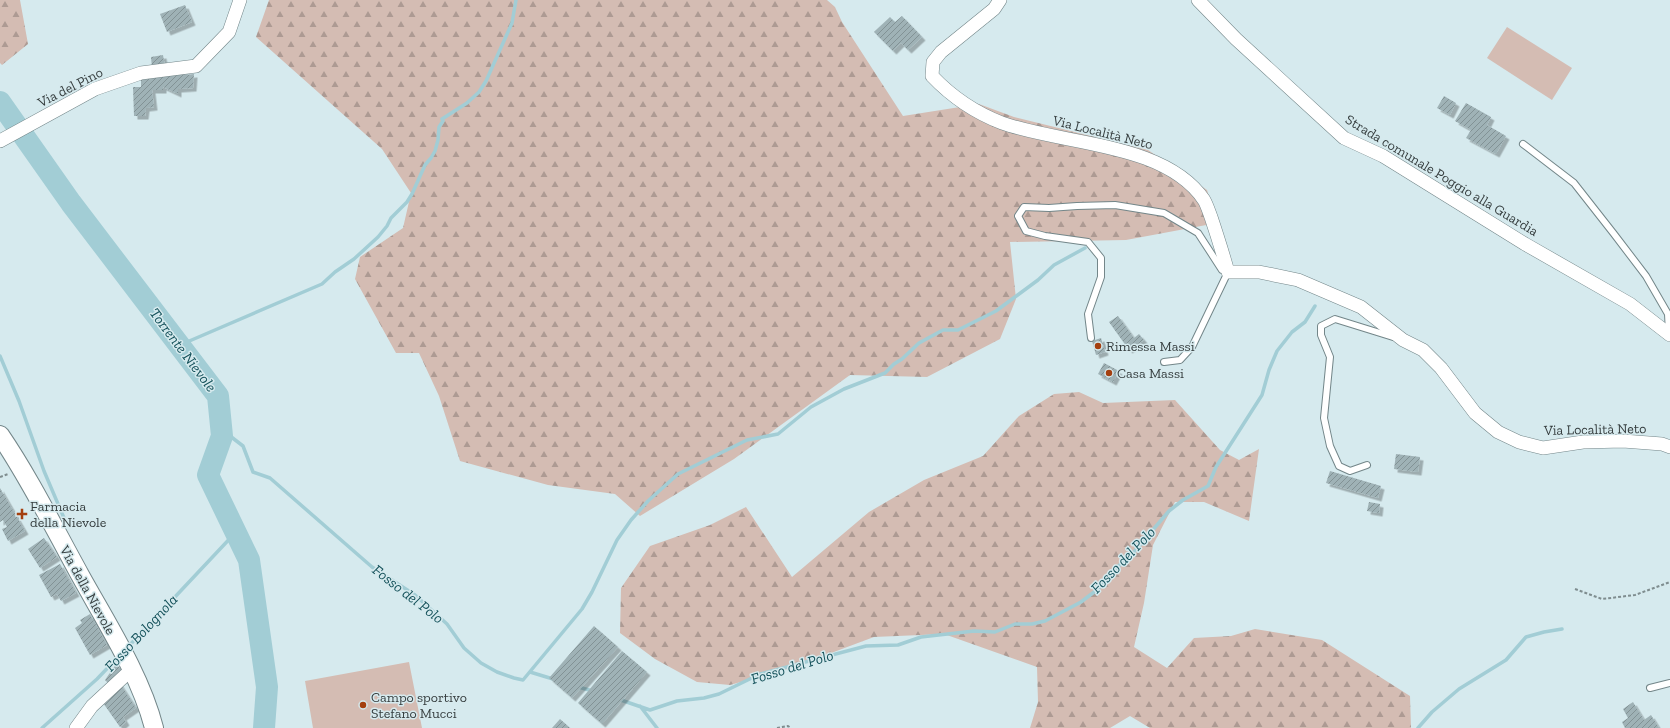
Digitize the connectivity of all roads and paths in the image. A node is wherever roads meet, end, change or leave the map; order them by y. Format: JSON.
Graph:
{"nodes":[{"id":1,"x":240,"y":0,"type":"edge"},
{"id":2,"x":1000,"y":0,"type":"edge"},
{"id":3,"x":1198,"y":0,"type":"edge"},
{"id":4,"x":4,"y":140,"type":"edge"},
{"id":5,"x":1523,"y":144,"type":"dead end"},
{"id":6,"x":1228,"y":272,"type":"junction"},
{"id":7,"x":1670,"y":334,"type":"edge"},
{"id":8,"x":1091,"y":338,"type":"dead end"},
{"id":9,"x":1403,"y":340,"type":"junction"},
{"id":10,"x":1164,"y":362,"type":"dead end"},
{"id":11,"x":0,"y":435,"type":"edge"},
{"id":12,"x":1670,"y":447,"type":"edge"},
{"id":13,"x":1367,"y":465,"type":"dead end"},
{"id":14,"x":1670,"y":582,"type":"edge"},
{"id":15,"x":1574,"y":589,"type":"dead end"},
{"id":16,"x":129,"y":666,"type":"junction"},
{"id":17,"x":1670,"y":683,"type":"edge"},
{"id":18,"x":1650,"y":688,"type":"dead end"},
{"id":19,"x":76,"y":728,"type":"edge"},
{"id":20,"x":154,"y":728,"type":"edge"},
{"id":21,"x":777,"y":728,"type":"edge"},
{"id":22,"x":791,"y":728,"type":"edge"}],
"edges":[{"from":1,"to":4,"type":"street","name":"Via del Pino"},
{"from":2,"to":6,"type":"street","name":"Via Località Neto"},
{"from":3,"to":7,"type":"street","name":"Strada comunale Poggio alla Guardia"},
{"from":5,"to":7,"type":"lane"},
{"from":6,"to":8,"type":"lane"},
{"from":6,"to":9,"type":"street","name":"Via Località Neto"},
{"from":6,"to":10,"type":"lane"},
{"from":9,"to":12,"type":"street","name":"Via Località Neto"},
{"from":9,"to":13,"type":"lane"},
{"from":11,"to":16,"type":"street","name":"Via della Nievole"},
{"from":14,"to":15,"type":"path"},
{"from":16,"to":19,"type":"street"},
{"from":16,"to":20,"type":"street","name":"Via della Nievole"},
{"from":17,"to":18,"type":"lane"},
{"from":21,"to":22,"type":"path"}]}
